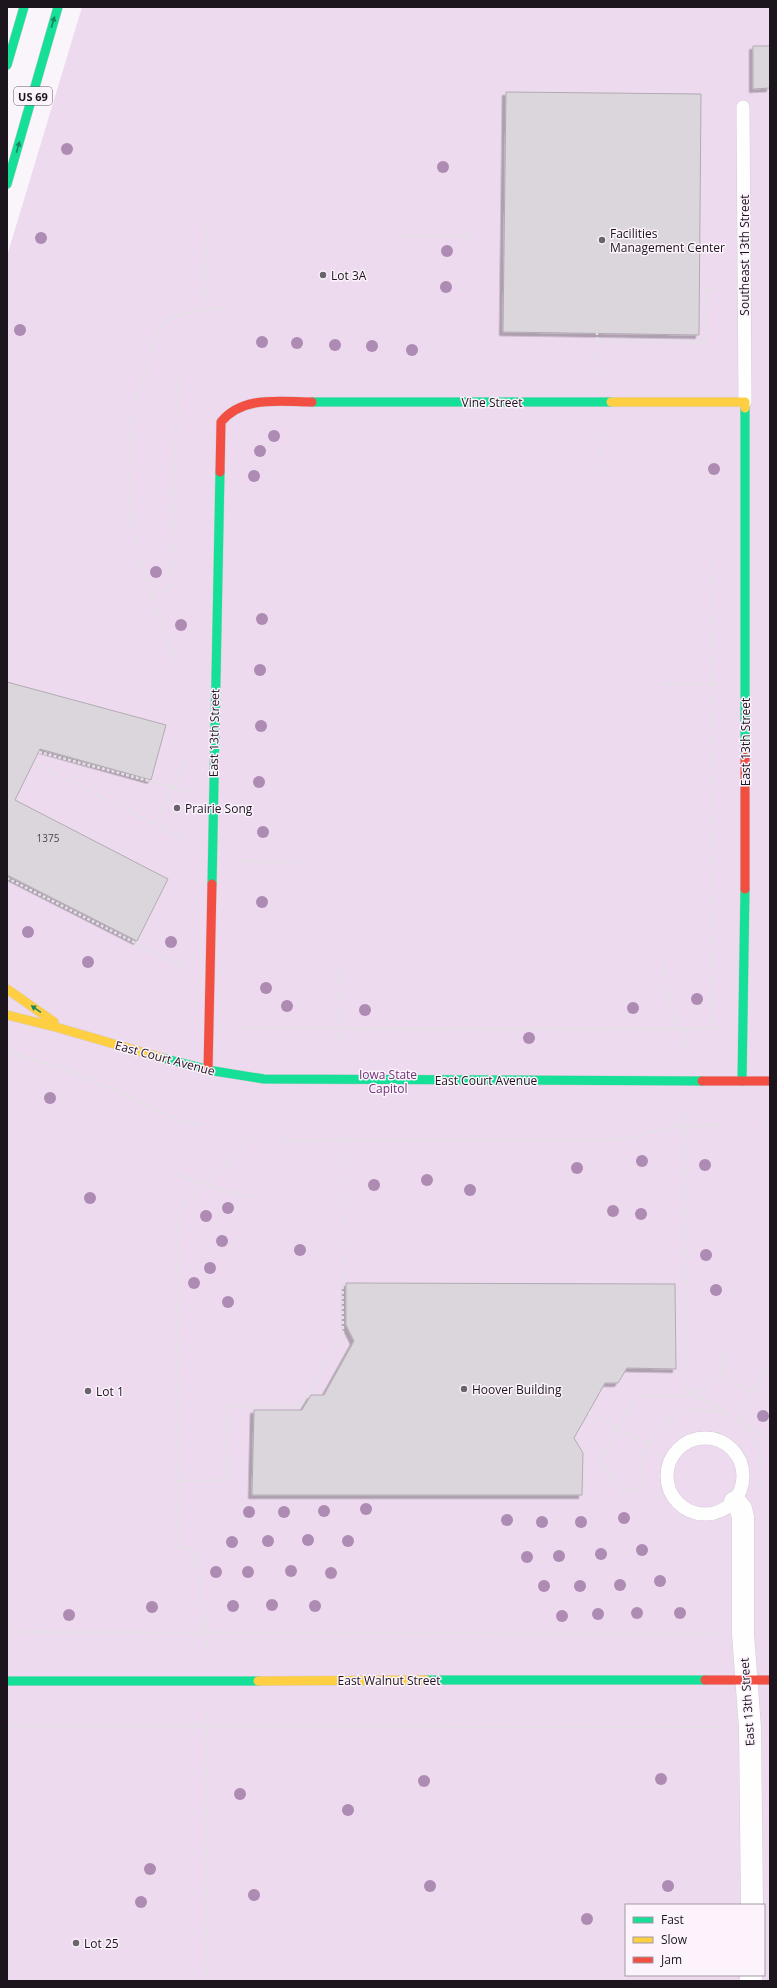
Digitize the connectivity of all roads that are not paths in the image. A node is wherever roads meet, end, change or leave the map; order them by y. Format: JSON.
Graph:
{"nodes":[{"id":1,"x":24,"y":7,"type":"edge"},
{"id":2,"x":58,"y":7,"type":"edge"},
{"id":3,"x":7,"y":65,"type":"edge"},
{"id":4,"x":743,"y":107,"type":"dead end"},
{"id":5,"x":7,"y":184,"type":"edge"},
{"id":6,"x":745,"y":402,"type":"junction"},
{"id":7,"x":240,"y":405,"type":"joint"},
{"id":8,"x":7,"y":989,"type":"edge"},
{"id":9,"x":7,"y":1015,"type":"edge"},
{"id":10,"x":65,"y":1029,"type":"junction"},
{"id":11,"x":208,"y":1070,"type":"junction"},
{"id":12,"x":742,"y":1081,"type":"junction"},
{"id":13,"x":770,"y":1081,"type":"edge"},
{"id":14,"x":734,"y":1502,"type":"junction"},
{"id":15,"x":746,"y":1680,"type":"junction"},
{"id":16,"x":770,"y":1680,"type":"edge"},
{"id":17,"x":7,"y":1681,"type":"edge"},
{"id":18,"x":752,"y":1904,"type":"edge"}],
"edges":[{"from":1,"to":3,"type":"street"},
{"from":5,"to":2,"type":"street","number":"US 69","one_way":true},
{"from":4,"to":6,"type":"lane","name":"Southeast 13th Street"},
{"from":6,"to":7,"type":"street","name":"Vine Street"},
{"from":6,"to":12,"type":"street","name":"East 13th Street"},
{"from":7,"to":11,"type":"street","name":"East 13th Street"},
{"from":10,"to":8,"type":"street","name":"East Court Avenue","one_way":true},
{"from":9,"to":10,"type":"street","name":"East Court Avenue"},
{"from":10,"to":11,"type":"street","name":"East Court Avenue"},
{"from":11,"to":12,"type":"street","name":"East Court Avenue"},
{"from":12,"to":13,"type":"street","name":"East Court Avenue"},
{"from":14,"to":14,"type":"lane"},
{"from":14,"to":15,"type":"street","name":"East 13th Street"},
{"from":15,"to":16,"type":"street","name":"East Walnut Street"},
{"from":15,"to":17,"type":"street","name":"East Walnut Street"},
{"from":15,"to":18,"type":"street","name":"East 13th Street"}]}
